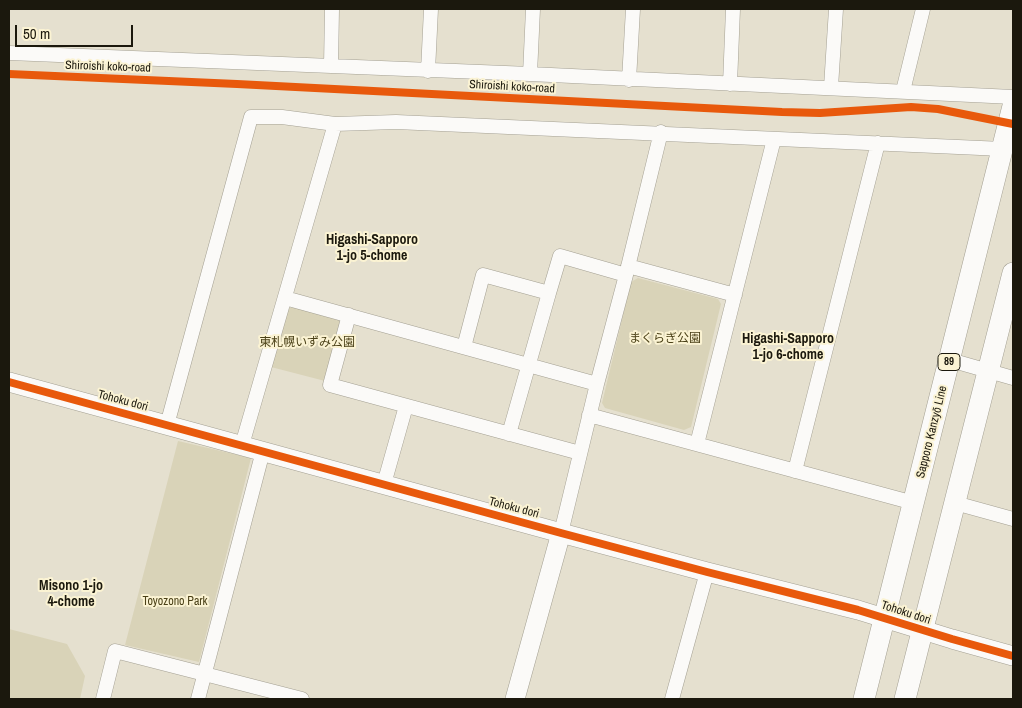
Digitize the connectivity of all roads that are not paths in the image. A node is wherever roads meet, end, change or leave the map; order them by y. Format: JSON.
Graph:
{"nodes":[{"id":1,"x":332,"y":9,"type":"edge"},
{"id":2,"x":431,"y":9,"type":"edge"},
{"id":3,"x":533,"y":9,"type":"edge"},
{"id":4,"x":633,"y":9,"type":"edge"},
{"id":5,"x":733,"y":9,"type":"edge"},
{"id":6,"x":836,"y":9,"type":"edge"},
{"id":7,"x":923,"y":9,"type":"edge"},
{"id":8,"x":9,"y":53,"type":"edge"},
{"id":9,"x":331,"y":66,"type":"junction"},
{"id":10,"x":428,"y":71,"type":"junction"},
{"id":11,"x":530,"y":74,"type":"junction"},
{"id":12,"x":629,"y":80,"type":"junction"},
{"id":13,"x":730,"y":84,"type":"junction"},
{"id":14,"x":831,"y":87,"type":"junction"},
{"id":15,"x":903,"y":91,"type":"junction"},
{"id":16,"x":1013,"y":97,"type":"edge"},
{"id":17,"x":1013,"y":106,"type":"edge"},
{"id":18,"x":335,"y":124,"type":"junction"},
{"id":19,"x":661,"y":132,"type":"junction"},
{"id":20,"x":774,"y":139,"type":"junction"},
{"id":21,"x":878,"y":143,"type":"junction"},
{"id":22,"x":1003,"y":149,"type":"junction"},
{"id":23,"x":627,"y":271,"type":"junction"},
{"id":24,"x":1013,"y":273,"type":"edge"},
{"id":25,"x":549,"y":293,"type":"junction"},
{"id":26,"x":735,"y":295,"type":"junction"},
{"id":27,"x":286,"y":298,"type":"junction"},
{"id":28,"x":349,"y":315,"type":"junction"},
{"id":29,"x":464,"y":346,"type":"junction"},
{"id":30,"x":950,"y":360,"type":"junction"},
{"id":31,"x":530,"y":365,"type":"junction"},
{"id":32,"x":989,"y":370,"type":"junction"},
{"id":33,"x":1013,"y":378,"type":"edge"},
{"id":34,"x":9,"y":382,"type":"edge"},
{"id":35,"x":597,"y":384,"type":"junction"},
{"id":36,"x":406,"y":406,"type":"junction"},
{"id":37,"x":590,"y":416,"type":"junction"},
{"id":38,"x":167,"y":425,"type":"junction"},
{"id":39,"x":510,"y":434,"type":"junction"},
{"id":40,"x":697,"y":444,"type":"junction"},
{"id":41,"x":242,"y":445,"type":"junction"},
{"id":42,"x":263,"y":451,"type":"junction"},
{"id":43,"x":580,"y":453,"type":"junction"},
{"id":44,"x":795,"y":471,"type":"junction"},
{"id":45,"x":384,"y":484,"type":"junction"},
{"id":46,"x":914,"y":503,"type":"junction"},
{"id":47,"x":955,"y":503,"type":"junction"},
{"id":48,"x":1013,"y":519,"type":"edge"},
{"id":49,"x":561,"y":533,"type":"junction"},
{"id":50,"x":707,"y":572,"type":"junction"},
{"id":51,"x":884,"y":618,"type":"junction"},
{"id":52,"x":923,"y":631,"type":"junction"},
{"id":53,"x":1013,"y":656,"type":"edge"},
{"id":54,"x":205,"y":675,"type":"junction"},
{"id":55,"x":103,"y":699,"type":"edge"},
{"id":56,"x":198,"y":699,"type":"edge"},
{"id":57,"x":302,"y":699,"type":"edge"},
{"id":58,"x":515,"y":699,"type":"edge"},
{"id":59,"x":672,"y":699,"type":"edge"},
{"id":60,"x":864,"y":699,"type":"edge"},
{"id":61,"x":905,"y":699,"type":"edge"}],
"edges":[{"from":1,"to":9,"type":"street"},
{"from":2,"to":10,"type":"street"},
{"from":3,"to":11,"type":"street"},
{"from":4,"to":12,"type":"street"},
{"from":5,"to":13,"type":"street"},
{"from":6,"to":14,"type":"street"},
{"from":7,"to":15,"type":"street"},
{"from":8,"to":9,"type":"street"},
{"from":9,"to":10,"type":"street"},
{"from":10,"to":11,"type":"street"},
{"from":11,"to":12,"type":"street"},
{"from":12,"to":13,"type":"street"},
{"from":13,"to":14,"type":"street"},
{"from":14,"to":15,"type":"street"},
{"from":15,"to":16,"type":"street"},
{"from":17,"to":22,"type":"main road","name":"Sapporo Kanzyō Line","number":"89"},
{"from":18,"to":19,"type":"street"},
{"from":18,"to":27,"type":"street"},
{"from":18,"to":38,"type":"street"},
{"from":19,"to":20,"type":"street"},
{"from":19,"to":23,"type":"street"},
{"from":20,"to":21,"type":"street"},
{"from":20,"to":26,"type":"street"},
{"from":21,"to":22,"type":"street"},
{"from":21,"to":44,"type":"street"},
{"from":22,"to":30,"type":"main road","name":"Sapporo Kanzyō Line","number":"89"},
{"from":23,"to":25,"type":"street"},
{"from":23,"to":26,"type":"street"},
{"from":23,"to":35,"type":"street"},
{"from":24,"to":32,"type":"main road"},
{"from":25,"to":29,"type":"street"},
{"from":25,"to":31,"type":"street"},
{"from":26,"to":40,"type":"street"},
{"from":27,"to":28,"type":"street"},
{"from":27,"to":41,"type":"street"},
{"from":28,"to":29,"type":"street"},
{"from":28,"to":36,"type":"street"},
{"from":29,"to":31,"type":"street"},
{"from":30,"to":32,"type":"street"},
{"from":30,"to":46,"type":"main road","name":"Sapporo Kanzyō Line","number":"89"},
{"from":31,"to":35,"type":"street"},
{"from":31,"to":39,"type":"street"},
{"from":32,"to":33,"type":"street"},
{"from":32,"to":47,"type":"main road"},
{"from":34,"to":38,"type":"street","name":"Tohoku dori"},
{"from":35,"to":37,"type":"street"},
{"from":36,"to":39,"type":"street"},
{"from":36,"to":45,"type":"street"},
{"from":37,"to":40,"type":"street"},
{"from":37,"to":43,"type":"street"},
{"from":38,"to":41,"type":"street","name":"Tohoku dori"},
{"from":39,"to":43,"type":"street"},
{"from":40,"to":44,"type":"street"},
{"from":41,"to":42,"type":"street","name":"Tohoku dori"},
{"from":42,"to":45,"type":"street","name":"Tohoku dori"},
{"from":42,"to":54,"type":"street"},
{"from":43,"to":49,"type":"street"},
{"from":44,"to":46,"type":"street"},
{"from":45,"to":49,"type":"street","name":"Tohoku dori"},
{"from":46,"to":51,"type":"main road","name":"Sapporo Kanzyō Line","number":"89"},
{"from":47,"to":48,"type":"street"},
{"from":47,"to":52,"type":"main road"},
{"from":49,"to":50,"type":"street","name":"Tohoku dori"},
{"from":49,"to":58,"type":"street"},
{"from":50,"to":51,"type":"street","name":"Tohoku dori"},
{"from":50,"to":59,"type":"street"},
{"from":51,"to":52,"type":"street","name":"Tohoku dori"},
{"from":51,"to":60,"type":"main road","name":"Sapporo Kanzyō Line","number":"89"},
{"from":52,"to":53,"type":"street","name":"Tohoku dori"},
{"from":52,"to":61,"type":"main road"},
{"from":54,"to":55,"type":"street"},
{"from":54,"to":56,"type":"street"},
{"from":54,"to":57,"type":"street"}]}
